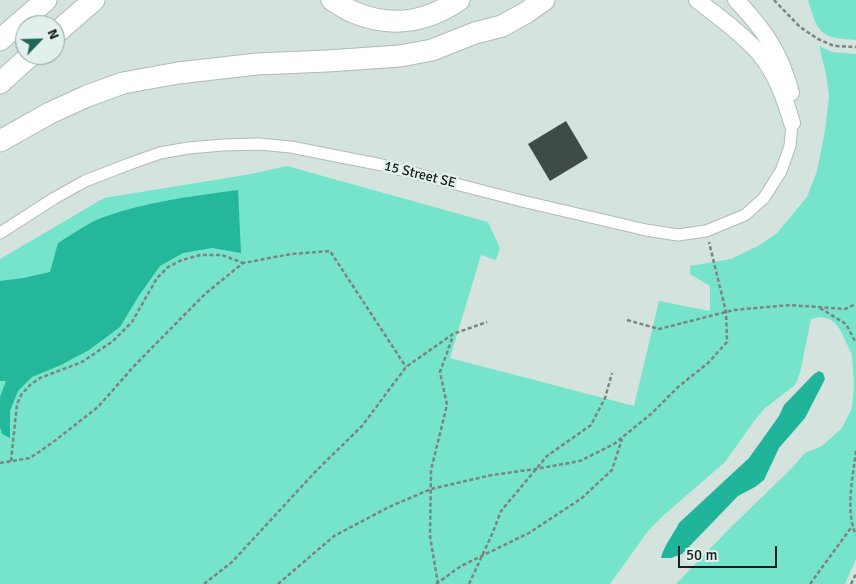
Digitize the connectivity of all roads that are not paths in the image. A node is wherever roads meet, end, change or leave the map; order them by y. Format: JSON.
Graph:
{"nodes":[{"id":1,"x":46,"y":0,"type":"edge"},
{"id":2,"x":94,"y":0,"type":"edge"},
{"id":3,"x":332,"y":0,"type":"edge"},
{"id":4,"x":459,"y":0,"type":"edge"},
{"id":5,"x":516,"y":0,"type":"edge"},
{"id":6,"x":544,"y":0,"type":"edge"},
{"id":7,"x":698,"y":0,"type":"edge"},
{"id":8,"x":736,"y":0,"type":"edge"},
{"id":9,"x":65,"y":25,"type":"edge"},
{"id":10,"x":474,"y":33,"type":"junction"},
{"id":11,"x":0,"y":40,"type":"edge"},
{"id":12,"x":20,"y":65,"type":"edge"},
{"id":13,"x":0,"y":83,"type":"edge"},
{"id":14,"x":792,"y":123,"type":"junction"},
{"id":15,"x":0,"y":141,"type":"edge"},
{"id":16,"x":0,"y":232,"type":"edge"}],
"edges":[{"from":1,"to":11,"type":"highway"},
{"from":2,"to":9,"type":"highway"},
{"from":3,"to":4,"type":"highway"},
{"from":5,"to":10,"type":"highway"},
{"from":6,"to":10,"type":"highway"},
{"from":7,"to":14,"type":"main road"},
{"from":8,"to":14,"type":"main road"},
{"from":10,"to":15,"type":"highway"},
{"from":12,"to":13,"type":"highway"},
{"from":14,"to":16,"type":"street","name":"15 Street SE"}]}
